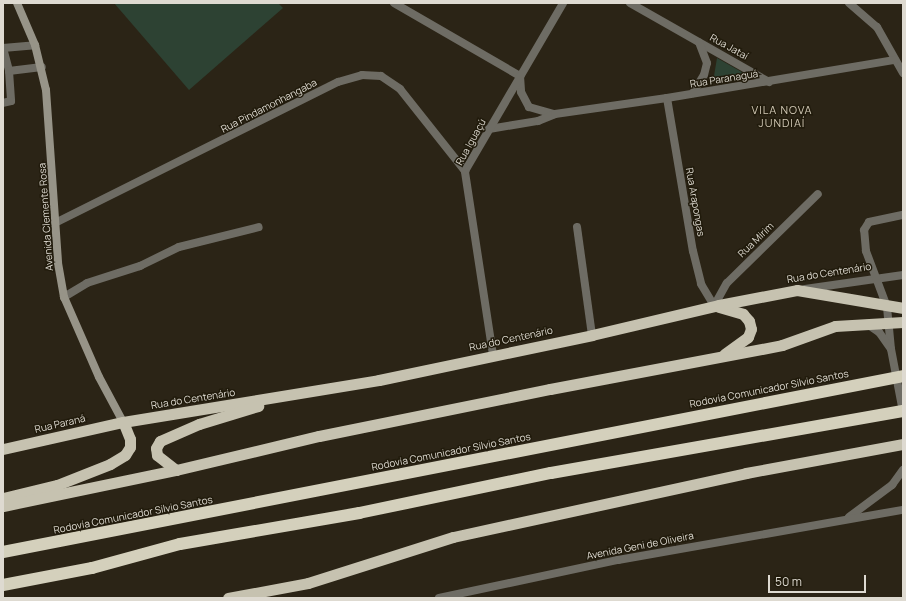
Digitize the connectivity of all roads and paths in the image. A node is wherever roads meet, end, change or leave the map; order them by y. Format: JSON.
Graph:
{"nodes":[{"id":1,"x":17,"y":3,"type":"edge"},
{"id":2,"x":394,"y":3,"type":"edge"},
{"id":3,"x":564,"y":3,"type":"edge"},
{"id":4,"x":630,"y":3,"type":"edge"},
{"id":5,"x":849,"y":3,"type":"edge"},
{"id":6,"x":699,"y":42,"type":"junction"},
{"id":7,"x":35,"y":45,"type":"junction"},
{"id":8,"x":3,"y":48,"type":"edge"},
{"id":9,"x":895,"y":60,"type":"junction"},
{"id":10,"x":42,"y":67,"type":"junction"},
{"id":11,"x":9,"y":72,"type":"junction"},
{"id":12,"x":903,"y":73,"type":"edge"},
{"id":13,"x":520,"y":76,"type":"junction"},
{"id":14,"x":769,"y":82,"type":"junction"},
{"id":15,"x":693,"y":93,"type":"junction"},
{"id":16,"x":667,"y":98,"type":"junction"},
{"id":17,"x":3,"y":103,"type":"edge"},
{"id":18,"x":555,"y":114,"type":"junction"},
{"id":19,"x":489,"y":130,"type":"junction"},
{"id":20,"x":465,"y":171,"type":"junction"},
{"id":21,"x":818,"y":194,"type":"dead end"},
{"id":22,"x":903,"y":215,"type":"edge"},
{"id":23,"x":56,"y":223,"type":"junction"},
{"id":24,"x":259,"y":227,"type":"dead end"},
{"id":25,"x":577,"y":227,"type":"dead end"},
{"id":26,"x":903,"y":275,"type":"edge"},
{"id":27,"x":875,"y":278,"type":"junction"},
{"id":28,"x":797,"y":290,"type":"junction"},
{"id":29,"x":64,"y":297,"type":"junction"},
{"id":30,"x":714,"y":306,"type":"junction"},
{"id":31,"x":887,"y":307,"type":"junction"},
{"id":32,"x":903,"y":308,"type":"edge"},
{"id":33,"x":890,"y":322,"type":"junction"},
{"id":34,"x":903,"y":322,"type":"edge"},
{"id":35,"x":864,"y":323,"type":"junction"},
{"id":36,"x":592,"y":335,"type":"junction"},
{"id":37,"x":891,"y":349,"type":"junction"},
{"id":38,"x":493,"y":355,"type":"junction"},
{"id":39,"x":725,"y":355,"type":"junction"},
{"id":40,"x":903,"y":376,"type":"edge"},
{"id":41,"x":300,"y":394,"type":"junction"},
{"id":42,"x":903,"y":412,"type":"edge"},
{"id":43,"x":123,"y":422,"type":"junction"},
{"id":44,"x":903,"y":444,"type":"edge"},
{"id":45,"x":3,"y":449,"type":"edge"},
{"id":46,"x":176,"y":470,"type":"junction"},
{"id":47,"x":903,"y":470,"type":"edge"},
{"id":48,"x":3,"y":498,"type":"edge"},
{"id":49,"x":3,"y":506,"type":"edge"},
{"id":50,"x":903,"y":510,"type":"edge"},
{"id":51,"x":847,"y":518,"type":"junction"},
{"id":52,"x":3,"y":552,"type":"edge"},
{"id":53,"x":3,"y":586,"type":"edge"},
{"id":54,"x":228,"y":598,"type":"edge"},
{"id":55,"x":439,"y":598,"type":"edge"}],
"edges":[{"from":1,"to":7,"type":"main road","name":"Avenida Clemente Rosa"},
{"from":2,"to":13,"type":"street"},
{"from":3,"to":13,"type":"street","name":"Rua Iguaçú"},
{"from":4,"to":6,"type":"street","name":"Rua Jataí"},
{"from":5,"to":9,"type":"street"},
{"from":6,"to":14,"type":"street","name":"Rua Jataí"},
{"from":6,"to":15,"type":"street","name":"Rua Jataí"},
{"from":7,"to":8,"type":"street"},
{"from":7,"to":10,"type":"main road","name":"Avenida Clemente Rosa"},
{"from":8,"to":11,"type":"street"},
{"from":9,"to":12,"type":"street"},
{"from":9,"to":14,"type":"street","name":"Rua Paranaguá"},
{"from":10,"to":11,"type":"street"},
{"from":10,"to":23,"type":"main road","name":"Avenida Clemente Rosa"},
{"from":11,"to":17,"type":"street"},
{"from":13,"to":18,"type":"street","name":"Rua Paranaguá"},
{"from":13,"to":19,"type":"street","name":"Rua Iguaçú"},
{"from":14,"to":15,"type":"street","name":"Rua Paranaguá"},
{"from":15,"to":16,"type":"street","name":"Rua Paranaguá"},
{"from":16,"to":18,"type":"street","name":"Rua Paranaguá"},
{"from":16,"to":30,"type":"street","name":"Rua Arapongas"},
{"from":18,"to":19,"type":"street","name":"Rua Paranaguá"},
{"from":19,"to":20,"type":"street","name":"Rua Iguaçú"},
{"from":20,"to":23,"type":"street","name":"Rua Pindamonhangaba"},
{"from":20,"to":38,"type":"street","name":"Rua Iguaçú"},
{"from":21,"to":30,"type":"street","name":"Rua Mirim"},
{"from":22,"to":27,"type":"street"},
{"from":23,"to":29,"type":"main road","name":"Avenida Clemente Rosa"},
{"from":24,"to":29,"type":"street"},
{"from":25,"to":36,"type":"street"},
{"from":26,"to":27,"type":"street","name":"Rua do Centenário"},
{"from":27,"to":28,"type":"street","name":"Rua do Centenário"},
{"from":27,"to":31,"type":"street"},
{"from":28,"to":30,"type":"highway","name":"Rua do Centenário"},
{"from":28,"to":31,"type":"highway"},
{"from":29,"to":43,"type":"main road","name":"Avenida Clemente Rosa"},
{"from":30,"to":36,"type":"highway","name":"Rua do Centenário"},
{"from":30,"to":39,"type":"highway"},
{"from":31,"to":32,"type":"highway"},
{"from":31,"to":33,"type":"street"},
{"from":33,"to":34,"type":"highway"},
{"from":33,"to":35,"type":"highway"},
{"from":33,"to":37,"type":"street"},
{"from":35,"to":37,"type":"street"},
{"from":35,"to":39,"type":"highway"},
{"from":36,"to":38,"type":"highway","name":"Rua do Centenário"},
{"from":37,"to":42,"type":"street"},
{"from":38,"to":41,"type":"highway","name":"Rua do Centenário"},
{"from":39,"to":46,"type":"highway"},
{"from":40,"to":52,"type":"highway","name":"Rodovia Comunicador Silvio Santos"},
{"from":41,"to":43,"type":"highway","name":"Rua do Centenário"},
{"from":41,"to":46,"type":"highway"},
{"from":42,"to":53,"type":"highway"},
{"from":43,"to":45,"type":"highway","name":"Rua Paraná"},
{"from":43,"to":48,"type":"highway"},
{"from":44,"to":54,"type":"highway"},
{"from":46,"to":49,"type":"highway"},
{"from":47,"to":51,"type":"street"},
{"from":50,"to":51,"type":"street","name":"Avenida Geni de Oliveira"},
{"from":51,"to":55,"type":"street","name":"Avenida Geni de Oliveira"}]}
